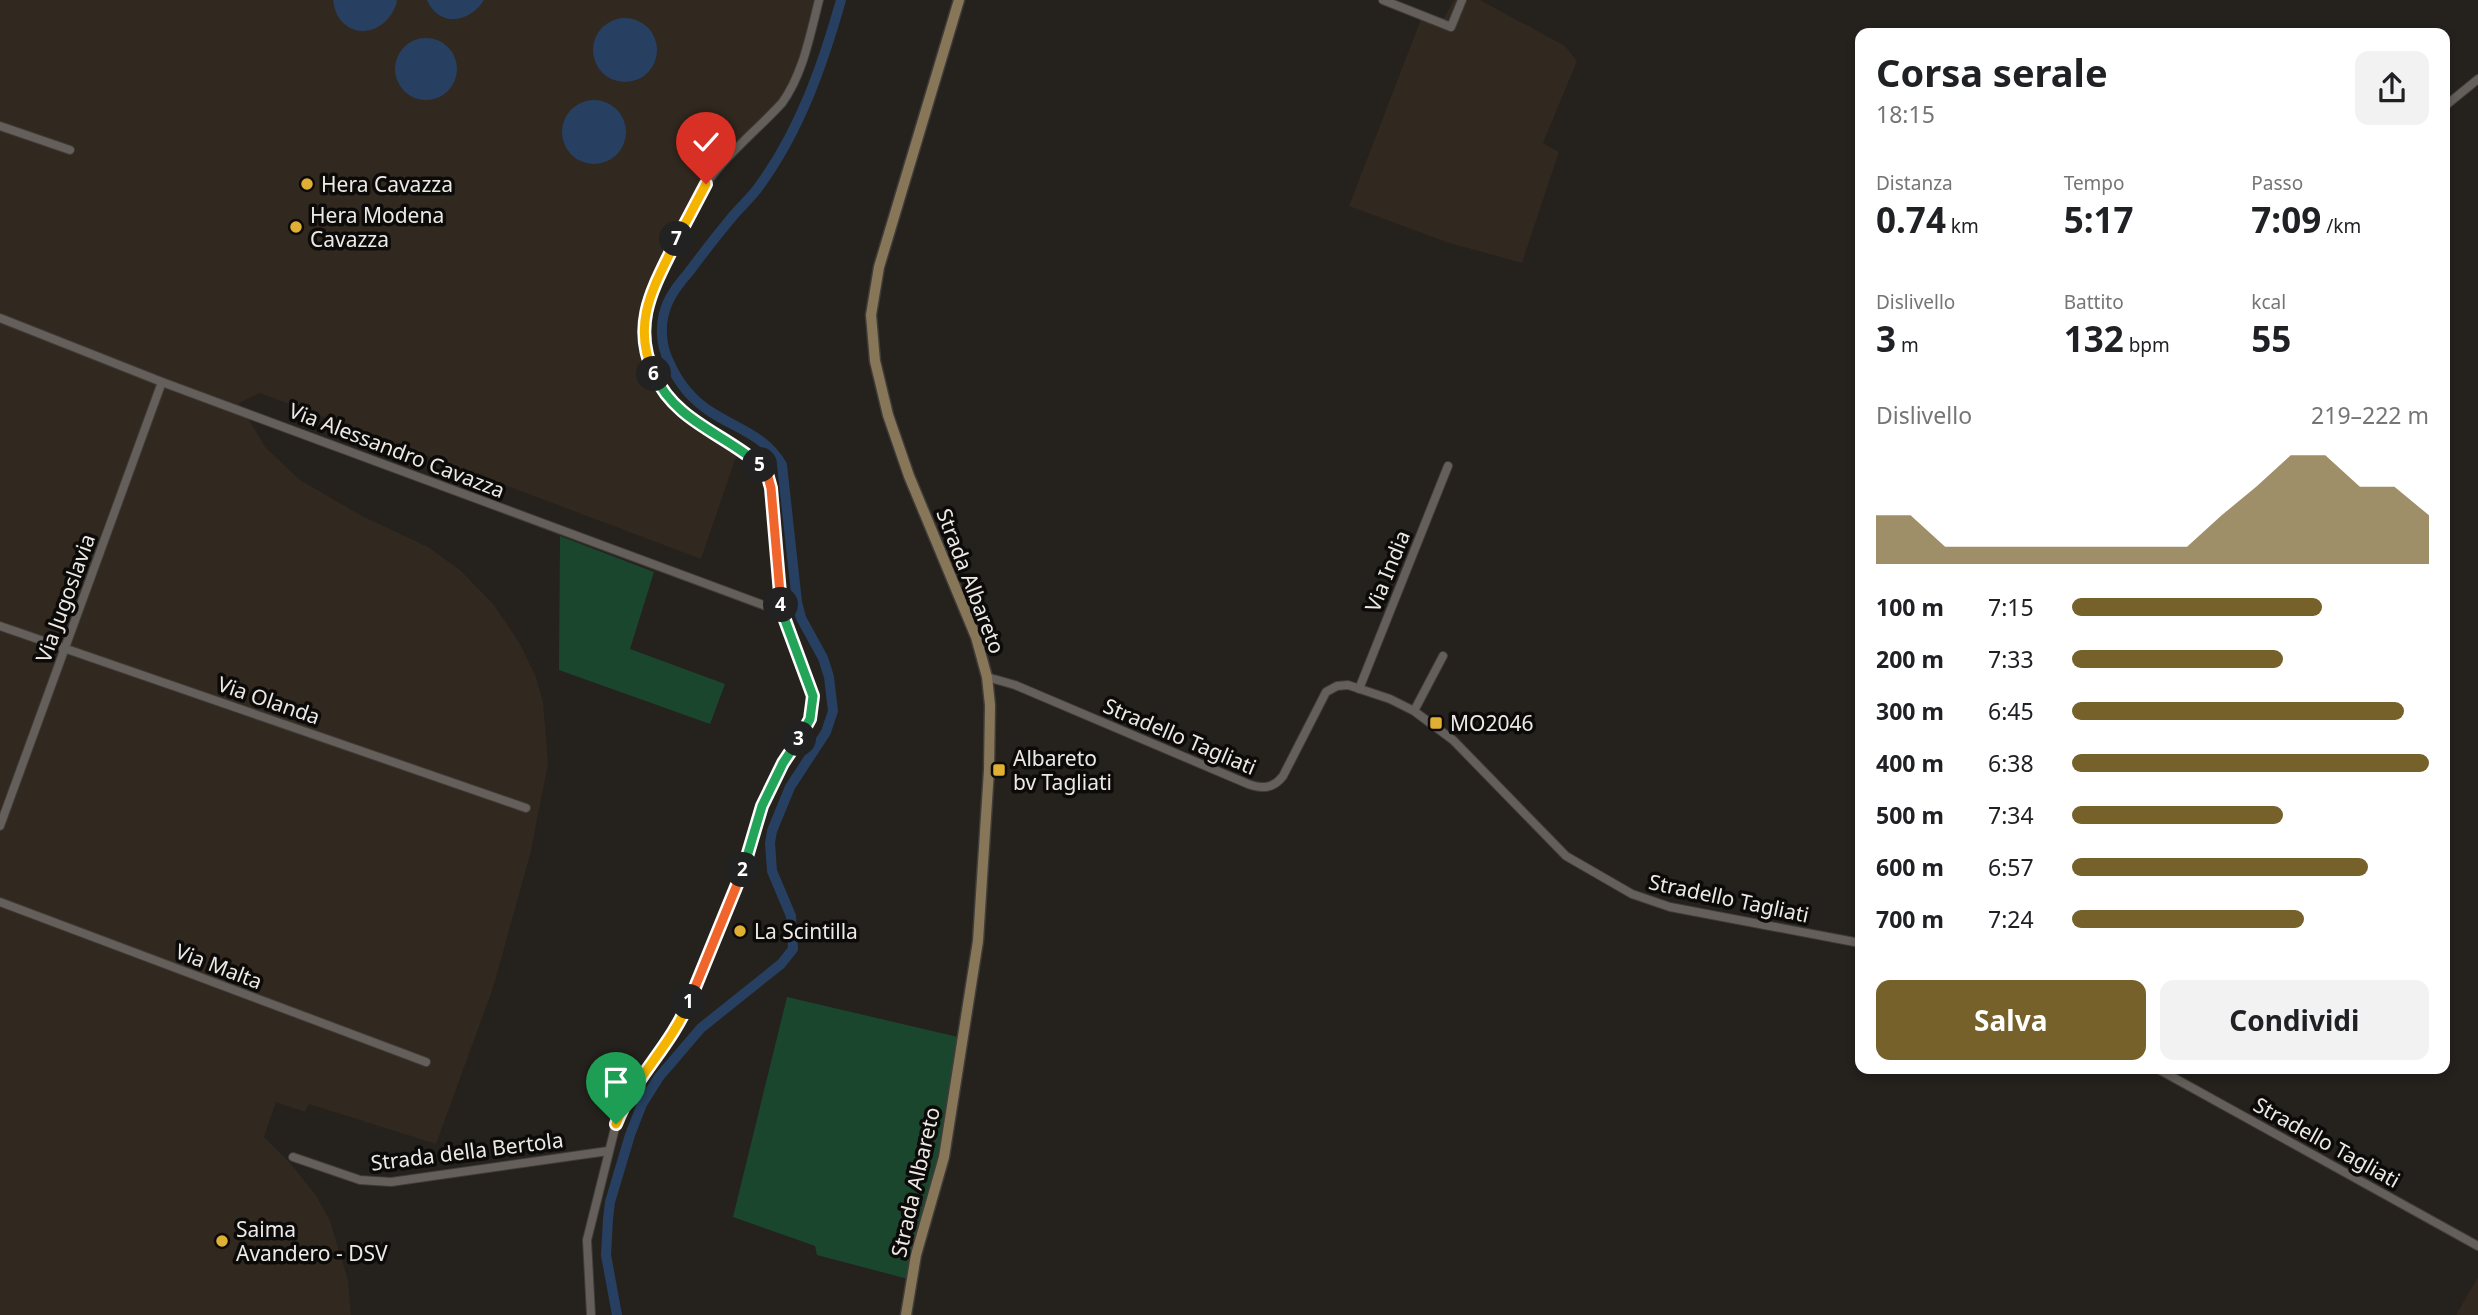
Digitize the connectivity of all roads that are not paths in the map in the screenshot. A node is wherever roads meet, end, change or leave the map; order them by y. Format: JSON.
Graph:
{"nodes":[{"id":1,"x":819,"y":0,"type":"edge"},
{"id":2,"x":959,"y":0,"type":"edge"},
{"id":3,"x":1383,"y":0,"type":"edge"},
{"id":4,"x":1462,"y":0,"type":"edge"},
{"id":5,"x":2478,"y":79,"type":"edge"},
{"id":6,"x":2450,"y":102,"type":"edge"},
{"id":7,"x":0,"y":126,"type":"edge"},
{"id":8,"x":70,"y":150,"type":"dead end"},
{"id":9,"x":0,"y":318,"type":"edge"},
{"id":10,"x":162,"y":382,"type":"junction"},
{"id":11,"x":1448,"y":466,"type":"dead end"},
{"id":12,"x":782,"y":612,"type":"junction"},
{"id":13,"x":0,"y":626,"type":"edge"},
{"id":14,"x":65,"y":649,"type":"junction"},
{"id":15,"x":1443,"y":656,"type":"dead end"},
{"id":16,"x":987,"y":677,"type":"junction"},
{"id":17,"x":1359,"y":689,"type":"junction"},
{"id":18,"x":1414,"y":711,"type":"junction"},
{"id":19,"x":526,"y":808,"type":"dead end"},
{"id":20,"x":1,"y":820,"type":"edge"},
{"id":21,"x":0,"y":902,"type":"edge"},
{"id":22,"x":1855,"y":942,"type":"edge"},
{"id":23,"x":426,"y":1062,"type":"dead end"},
{"id":24,"x":2167,"y":1074,"type":"edge"},
{"id":25,"x":608,"y":1151,"type":"junction"},
{"id":26,"x":293,"y":1157,"type":"dead end"},
{"id":27,"x":2478,"y":1246,"type":"edge"},
{"id":28,"x":591,"y":1315,"type":"edge"},
{"id":29,"x":906,"y":1315,"type":"edge"}],
"edges":[{"from":1,"to":12,"type":"street"},
{"from":2,"to":16,"type":"street","name":"Strada Albareto"},
{"from":3,"to":4,"type":"street"},
{"from":5,"to":6,"type":"street"},
{"from":7,"to":8,"type":"street"},
{"from":9,"to":10,"type":"street","name":"Via Alessandro Cavazza"},
{"from":10,"to":12,"type":"street","name":"Via Alessandro Cavazza"},
{"from":10,"to":14,"type":"street","name":"Via Jugoslavia"},
{"from":11,"to":17,"type":"street","name":"Via India"},
{"from":12,"to":25,"type":"street"},
{"from":13,"to":14,"type":"street","name":"Via Olanda"},
{"from":14,"to":19,"type":"street","name":"Via Olanda"},
{"from":14,"to":20,"type":"street","name":"Via Jugoslavia"},
{"from":15,"to":18,"type":"street"},
{"from":16,"to":17,"type":"street","name":"Stradello Tagliati"},
{"from":16,"to":29,"type":"street","name":"Strada Albareto"},
{"from":17,"to":18,"type":"street","name":"Stradello Tagliati"},
{"from":18,"to":22,"type":"street","name":"Stradello Tagliati"},
{"from":21,"to":23,"type":"street","name":"Via Malta"},
{"from":24,"to":27,"type":"street","name":"Stradello Tagliati"},
{"from":25,"to":26,"type":"street","name":"Strada della Bertola"},
{"from":25,"to":28,"type":"street"}]}
